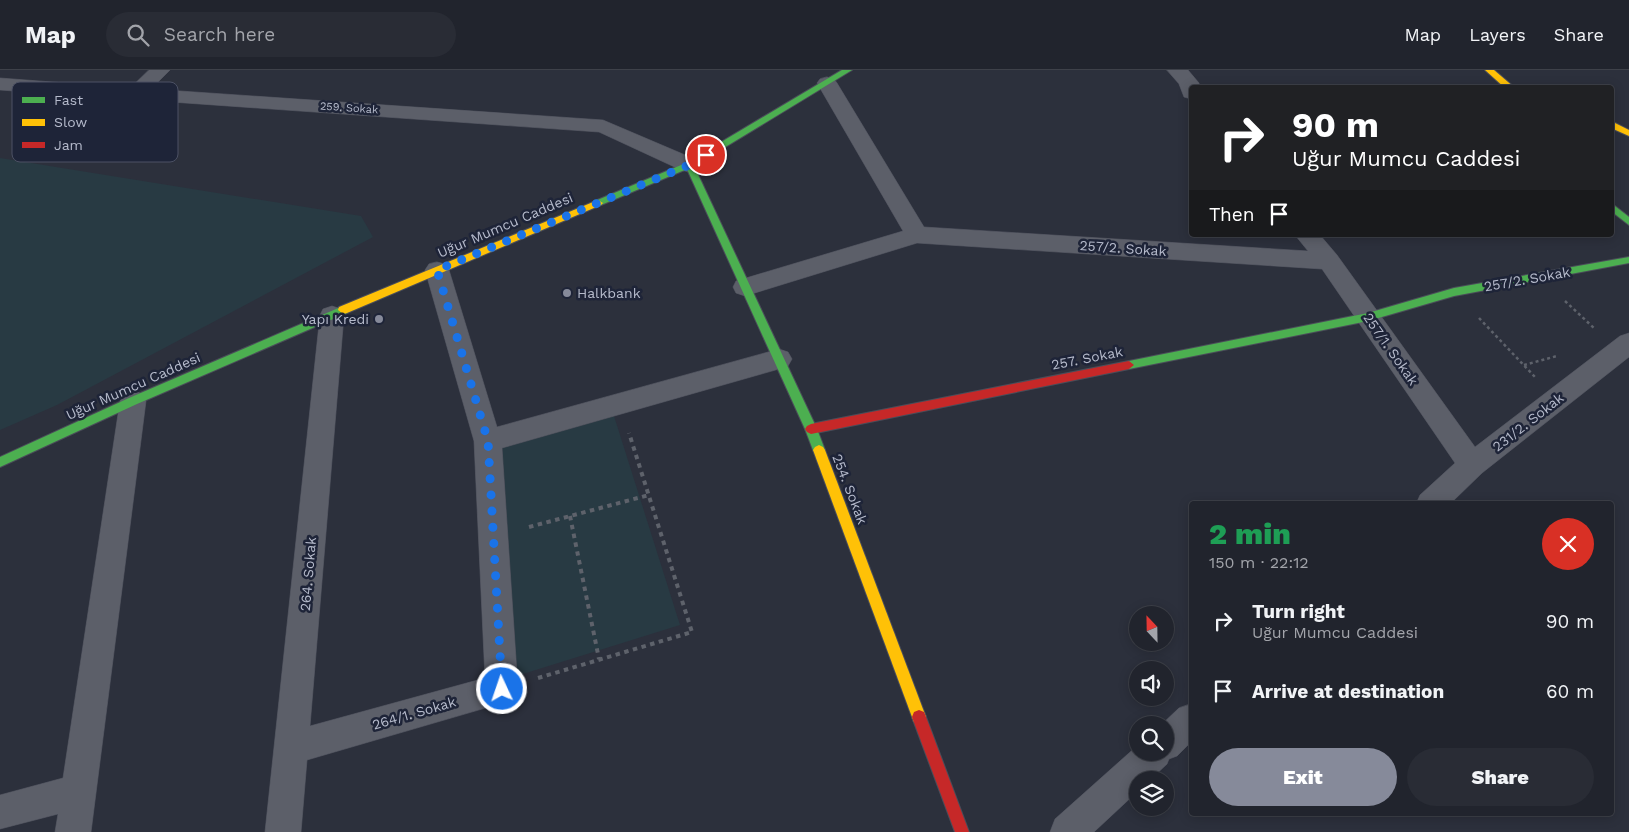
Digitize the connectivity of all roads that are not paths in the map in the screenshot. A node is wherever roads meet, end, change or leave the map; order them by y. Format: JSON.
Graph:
{"nodes":[{"id":1,"x":160,"y":70,"type":"edge"},
{"id":2,"x":848,"y":70,"type":"edge"},
{"id":3,"x":1177,"y":70,"type":"edge"},
{"id":4,"x":1490,"y":70,"type":"edge"},
{"id":5,"x":148,"y":82,"type":"edge"},
{"id":6,"x":827,"y":83,"type":"junction"},
{"id":7,"x":1189,"y":85,"type":"edge"},
{"id":8,"x":1509,"y":85,"type":"edge"},
{"id":9,"x":178,"y":97,"type":"edge"},
{"id":10,"x":1614,"y":126,"type":"edge"},
{"id":11,"x":1629,"y":133,"type":"edge"},
{"id":12,"x":689,"y":165,"type":"junction"},
{"id":13,"x":1614,"y":209,"type":"edge"},
{"id":14,"x":1629,"y":222,"type":"edge"},
{"id":15,"x":917,"y":235,"type":"junction"},
{"id":16,"x":1309,"y":237,"type":"edge"},
{"id":17,"x":1629,"y":260,"type":"edge"},
{"id":18,"x":1329,"y":261,"type":"junction"},
{"id":19,"x":437,"y":270,"type":"junction"},
{"id":20,"x":745,"y":287,"type":"junction"},
{"id":21,"x":332,"y":315,"type":"junction"},
{"id":22,"x":1368,"y":317,"type":"junction"},
{"id":23,"x":1624,"y":347,"type":"edge"},
{"id":24,"x":779,"y":359,"type":"junction"},
{"id":25,"x":133,"y":401,"type":"junction"},
{"id":26,"x":811,"y":429,"type":"junction"},
{"id":27,"x":488,"y":441,"type":"junction"},
{"id":28,"x":0,"y":462,"type":"edge"},
{"id":29,"x":1472,"y":465,"type":"junction"},
{"id":30,"x":1433,"y":501,"type":"edge"},
{"id":31,"x":1189,"y":722,"type":"edge"},
{"id":32,"x":1174,"y":736,"type":"edge"},
{"id":33,"x":291,"y":748,"type":"junction"},
{"id":34,"x":1145,"y":761,"type":"edge"},
{"id":35,"x":78,"y":792,"type":"junction"},
{"id":36,"x":0,"y":812,"type":"edge"},
{"id":37,"x":953,"y":830,"type":"edge"},
{"id":38,"x":72,"y":832,"type":"edge"},
{"id":39,"x":283,"y":832,"type":"edge"},
{"id":40,"x":1068,"y":832,"type":"edge"}],
"edges":[{"from":1,"to":5,"type":"street"},
{"from":2,"to":6,"type":"street","name":"Uğur Mumcu Caddesi"},
{"from":3,"to":7,"type":"street"},
{"from":4,"to":8,"type":"street"},
{"from":6,"to":12,"type":"street","name":"Uğur Mumcu Caddesi"},
{"from":6,"to":15,"type":"street"},
{"from":9,"to":12,"type":"street","name":"259. Sokak"},
{"from":10,"to":11,"type":"street"},
{"from":12,"to":19,"type":"street","name":"Uğur Mumcu Caddesi"},
{"from":12,"to":20,"type":"street","name":"254. Sokak"},
{"from":13,"to":14,"type":"street"},
{"from":15,"to":18,"type":"street","name":"257/2. Sokak"},
{"from":15,"to":20,"type":"street","name":"257/2. Sokak"},
{"from":16,"to":18,"type":"street","name":"257/1. Sokak"},
{"from":17,"to":22,"type":"street","name":"257/2. Sokak"},
{"from":18,"to":22,"type":"street","name":"257/1. Sokak"},
{"from":19,"to":21,"type":"street","name":"Uğur Mumcu Caddesi"},
{"from":19,"to":27,"type":"street"},
{"from":20,"to":24,"type":"street","name":"254. Sokak"},
{"from":21,"to":25,"type":"street","name":"Uğur Mumcu Caddesi"},
{"from":21,"to":33,"type":"street","name":"264. Sokak"},
{"from":22,"to":26,"type":"street","name":"257. Sokak"},
{"from":22,"to":29,"type":"street","name":"257/1. Sokak"},
{"from":23,"to":29,"type":"street","name":"231/2. Sokak"},
{"from":24,"to":26,"type":"street","name":"254. Sokak"},
{"from":24,"to":27,"type":"street"},
{"from":25,"to":28,"type":"street","name":"Uğur Mumcu Caddesi"},
{"from":25,"to":35,"type":"street"},
{"from":26,"to":37,"type":"street","name":"254. Sokak"},
{"from":27,"to":33,"type":"street","name":"264/1. Sokak"},
{"from":29,"to":30,"type":"street","name":"231/2. Sokak"},
{"from":31,"to":32,"type":"street"},
{"from":33,"to":39,"type":"street","name":"264. Sokak"},
{"from":34,"to":40,"type":"street"},
{"from":35,"to":36,"type":"street"},
{"from":35,"to":38,"type":"street"}]}
